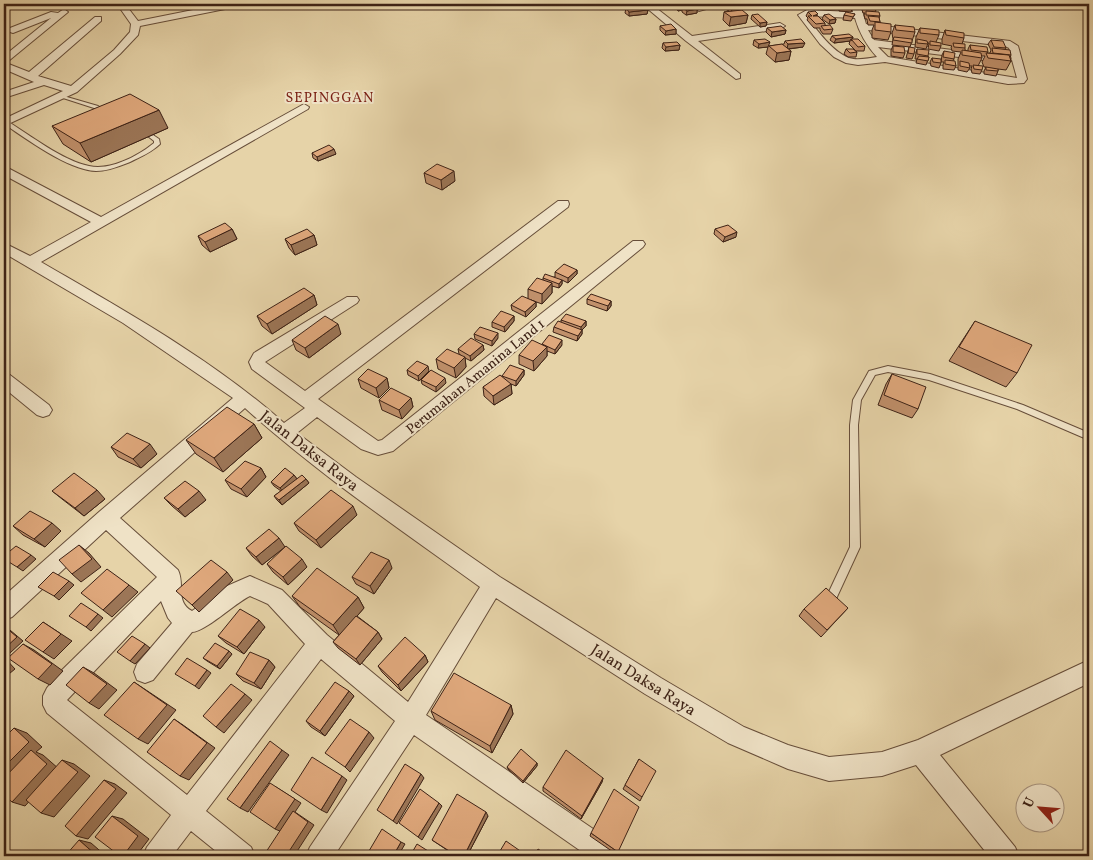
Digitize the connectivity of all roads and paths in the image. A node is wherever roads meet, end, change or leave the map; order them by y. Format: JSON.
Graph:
{"nodes":[{"id":1,"x":11,"y":4,"type":"edge"},
{"id":2,"x":20,"y":4,"type":"edge"},
{"id":3,"x":136,"y":4,"type":"edge"},
{"id":4,"x":234,"y":4,"type":"edge"},
{"id":5,"x":646,"y":4,"type":"edge"},
{"id":6,"x":856,"y":4,"type":"edge"},
{"id":7,"x":121,"y":5,"type":"edge"},
{"id":8,"x":820,"y":8,"type":"edge"},
{"id":9,"x":858,"y":15,"type":"junction"},
{"id":10,"x":98,"y":19,"type":"dead end"},
{"id":11,"x":136,"y":24,"type":"junction"},
{"id":12,"x":780,"y":26,"type":"edge"},
{"id":13,"x":8,"y":28,"type":"edge"},
{"id":14,"x":858,"y":30,"type":"junction"},
{"id":15,"x":33,"y":38,"type":"junction"},
{"id":16,"x":689,"y":39,"type":"junction"},
{"id":17,"x":872,"y":46,"type":"junction"},
{"id":18,"x":885,"y":59,"type":"junction"},
{"id":19,"x":1017,"y":62,"type":"junction"},
{"id":20,"x":5,"y":66,"type":"edge"},
{"id":21,"x":736,"y":76,"type":"dead end"},
{"id":22,"x":30,"y":77,"type":"junction"},
{"id":23,"x":44,"y":82,"type":"junction"},
{"id":24,"x":73,"y":90,"type":"junction"},
{"id":25,"x":4,"y":95,"type":"edge"},
{"id":26,"x":62,"y":96,"type":"junction"},
{"id":27,"x":304,"y":107,"type":"dead end"},
{"id":28,"x":113,"y":116,"type":"edge"},
{"id":29,"x":4,"y":122,"type":"edge"},
{"id":30,"x":151,"y":136,"type":"dead end"},
{"id":31,"x":4,"y":170,"type":"edge"},
{"id":32,"x":563,"y":204,"type":"dead end"},
{"id":33,"x":101,"y":222,"type":"junction"},
{"id":34,"x":638,"y":244,"type":"dead end"},
{"id":35,"x":4,"y":247,"type":"edge"},
{"id":36,"x":31,"y":262,"type":"junction"},
{"id":37,"x":352,"y":300,"type":"dead end"},
{"id":38,"x":4,"y":379,"type":"edge"},
{"id":39,"x":245,"y":398,"type":"junction"},
{"id":40,"x":312,"y":403,"type":"junction"},
{"id":41,"x":43,"y":410,"type":"dead end"},
{"id":42,"x":284,"y":434,"type":"junction"},
{"id":43,"x":1089,"y":437,"type":"edge"},
{"id":44,"x":106,"y":518,"type":"junction"},
{"id":45,"x":171,"y":577,"type":"junction"},
{"id":46,"x":493,"y":584,"type":"junction"},
{"id":47,"x":832,"y":596,"type":"edge"},
{"id":48,"x":4,"y":610,"type":"edge"},
{"id":49,"x":187,"y":621,"type":"junction"},
{"id":50,"x":319,"y":643,"type":"junction"},
{"id":51,"x":1089,"y":671,"type":"edge"},
{"id":52,"x":145,"y":672,"type":"dead end"},
{"id":53,"x":411,"y":719,"type":"junction"},
{"id":54,"x":921,"y":751,"type":"junction"},
{"id":55,"x":189,"y":813,"type":"junction"},
{"id":56,"x":156,"y":856,"type":"edge"},
{"id":57,"x":242,"y":856,"type":"edge"},
{"id":58,"x":318,"y":856,"type":"edge"},
{"id":59,"x":605,"y":856,"type":"edge"},
{"id":60,"x":1006,"y":856,"type":"edge"}],
"edges":[{"from":1,"to":2,"type":"street"},
{"from":3,"to":7,"type":"street"},
{"from":4,"to":11,"type":"street"},
{"from":5,"to":16,"type":"street"},
{"from":6,"to":9,"type":"street"},
{"from":7,"to":11,"type":"street"},
{"from":8,"to":9,"type":"street"},
{"from":8,"to":18,"type":"street"},
{"from":9,"to":14,"type":"street"},
{"from":10,"to":22,"type":"street"},
{"from":11,"to":24,"type":"street"},
{"from":12,"to":16,"type":"street"},
{"from":13,"to":15,"type":"street"},
{"from":13,"to":15,"type":"street"},
{"from":14,"to":17,"type":"street"},
{"from":14,"to":19,"type":"street"},
{"from":15,"to":20,"type":"street"},
{"from":16,"to":21,"type":"street"},
{"from":17,"to":18,"type":"street"},
{"from":17,"to":19,"type":"street"},
{"from":18,"to":19,"type":"street"},
{"from":20,"to":22,"type":"street"},
{"from":22,"to":23,"type":"street"},
{"from":23,"to":24,"type":"street"},
{"from":23,"to":25,"type":"street"},
{"from":24,"to":26,"type":"street"},
{"from":26,"to":28,"type":"lane"},
{"from":26,"to":29,"type":"street"},
{"from":27,"to":33,"type":"street"},
{"from":29,"to":30,"type":"lane"},
{"from":31,"to":33,"type":"street"},
{"from":32,"to":40,"type":"street"},
{"from":33,"to":36,"type":"street"},
{"from":34,"to":40,"type":"street","name":"Perumahan Amanina Land 1"},
{"from":35,"to":36,"type":"street","name":"Jalan Daksa Raya"},
{"from":36,"to":39,"type":"street","name":"Jalan Daksa Raya"},
{"from":37,"to":40,"type":"street","name":"Perumahan Amanina Land 1"},
{"from":38,"to":41,"type":"street"},
{"from":39,"to":42,"type":"street","name":"Jalan Daksa Raya"},
{"from":39,"to":44,"type":"street"},
{"from":40,"to":42,"type":"street"},
{"from":42,"to":46,"type":"street","name":"Jalan Daksa Raya"},
{"from":43,"to":47,"type":"lane"},
{"from":44,"to":45,"type":"street"},
{"from":44,"to":48,"type":"street"},
{"from":45,"to":49,"type":"street"},
{"from":45,"to":55,"type":"street"},
{"from":46,"to":53,"type":"street"},
{"from":46,"to":54,"type":"street","name":"Jalan Daksa Raya"},
{"from":49,"to":50,"type":"street"},
{"from":49,"to":52,"type":"street"},
{"from":50,"to":53,"type":"street"},
{"from":50,"to":55,"type":"street"},
{"from":51,"to":54,"type":"street","name":"Jalan Daksa Raya"},
{"from":53,"to":58,"type":"street"},
{"from":53,"to":59,"type":"street"},
{"from":54,"to":60,"type":"street"},
{"from":55,"to":56,"type":"street"},
{"from":55,"to":57,"type":"street"}]}
